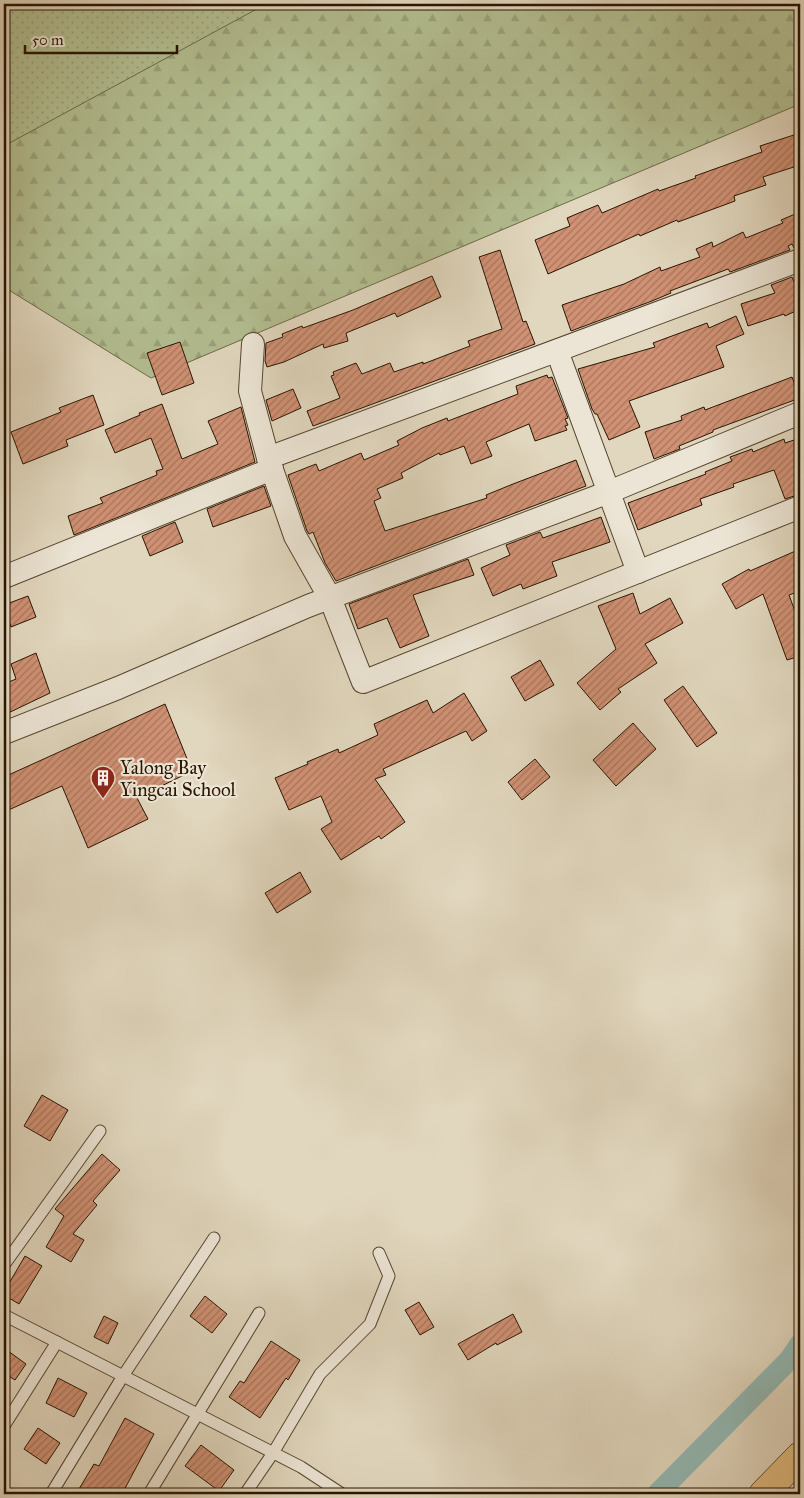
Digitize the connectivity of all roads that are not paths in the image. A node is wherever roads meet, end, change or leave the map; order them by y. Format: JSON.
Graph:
{"nodes":[{"id":1,"x":800,"y":260,"type":"edge"},
{"id":2,"x":253,"y":344,"type":"dead end"},
{"id":3,"x":556,"y":351,"type":"junction"},
{"id":4,"x":800,"y":413,"type":"edge"},
{"id":5,"x":270,"y":463,"type":"junction"},
{"id":6,"x":609,"y":492,"type":"junction"},
{"id":7,"x":800,"y":507,"type":"edge"},
{"id":8,"x":638,"y":572,"type":"junction"},
{"id":9,"x":4,"y":577,"type":"edge"},
{"id":10,"x":330,"y":598,"type":"junction"},
{"id":11,"x":4,"y":733,"type":"edge"},
{"id":12,"x":100,"y":1131,"type":"dead end"},
{"id":13,"x":214,"y":1238,"type":"dead end"},
{"id":14,"x":379,"y":1253,"type":"dead end"},
{"id":15,"x":4,"y":1265,"type":"edge"},
{"id":16,"x":259,"y":1313,"type":"dead end"},
{"id":17,"x":4,"y":1315,"type":"edge"},
{"id":18,"x":57,"y":1342,"type":"junction"},
{"id":19,"x":123,"y":1376,"type":"junction"},
{"id":20,"x":198,"y":1415,"type":"junction"},
{"id":21,"x":4,"y":1426,"type":"edge"},
{"id":22,"x":272,"y":1453,"type":"junction"},
{"id":23,"x":800,"y":1456,"type":"edge"},
{"id":24,"x":51,"y":1494,"type":"edge"},
{"id":25,"x":149,"y":1494,"type":"edge"},
{"id":26,"x":246,"y":1494,"type":"edge"},
{"id":27,"x":342,"y":1494,"type":"edge"},
{"id":28,"x":763,"y":1494,"type":"edge"}],
"edges":[{"from":1,"to":3,"type":"street"},
{"from":2,"to":5,"type":"street"},
{"from":3,"to":5,"type":"street"},
{"from":3,"to":6,"type":"street"},
{"from":4,"to":6,"type":"street"},
{"from":5,"to":9,"type":"street"},
{"from":5,"to":10,"type":"street"},
{"from":6,"to":8,"type":"street"},
{"from":6,"to":10,"type":"street"},
{"from":7,"to":8,"type":"street"},
{"from":8,"to":10,"type":"street"},
{"from":10,"to":11,"type":"street"},
{"from":12,"to":15,"type":"lane"},
{"from":13,"to":19,"type":"lane"},
{"from":14,"to":22,"type":"lane"},
{"from":16,"to":20,"type":"lane"},
{"from":17,"to":18,"type":"lane"},
{"from":18,"to":19,"type":"lane"},
{"from":18,"to":21,"type":"lane"},
{"from":19,"to":20,"type":"lane"},
{"from":19,"to":24,"type":"lane"},
{"from":20,"to":22,"type":"lane"},
{"from":20,"to":25,"type":"lane"},
{"from":22,"to":26,"type":"lane"},
{"from":22,"to":27,"type":"lane"},
{"from":23,"to":28,"type":"main road"}]}
